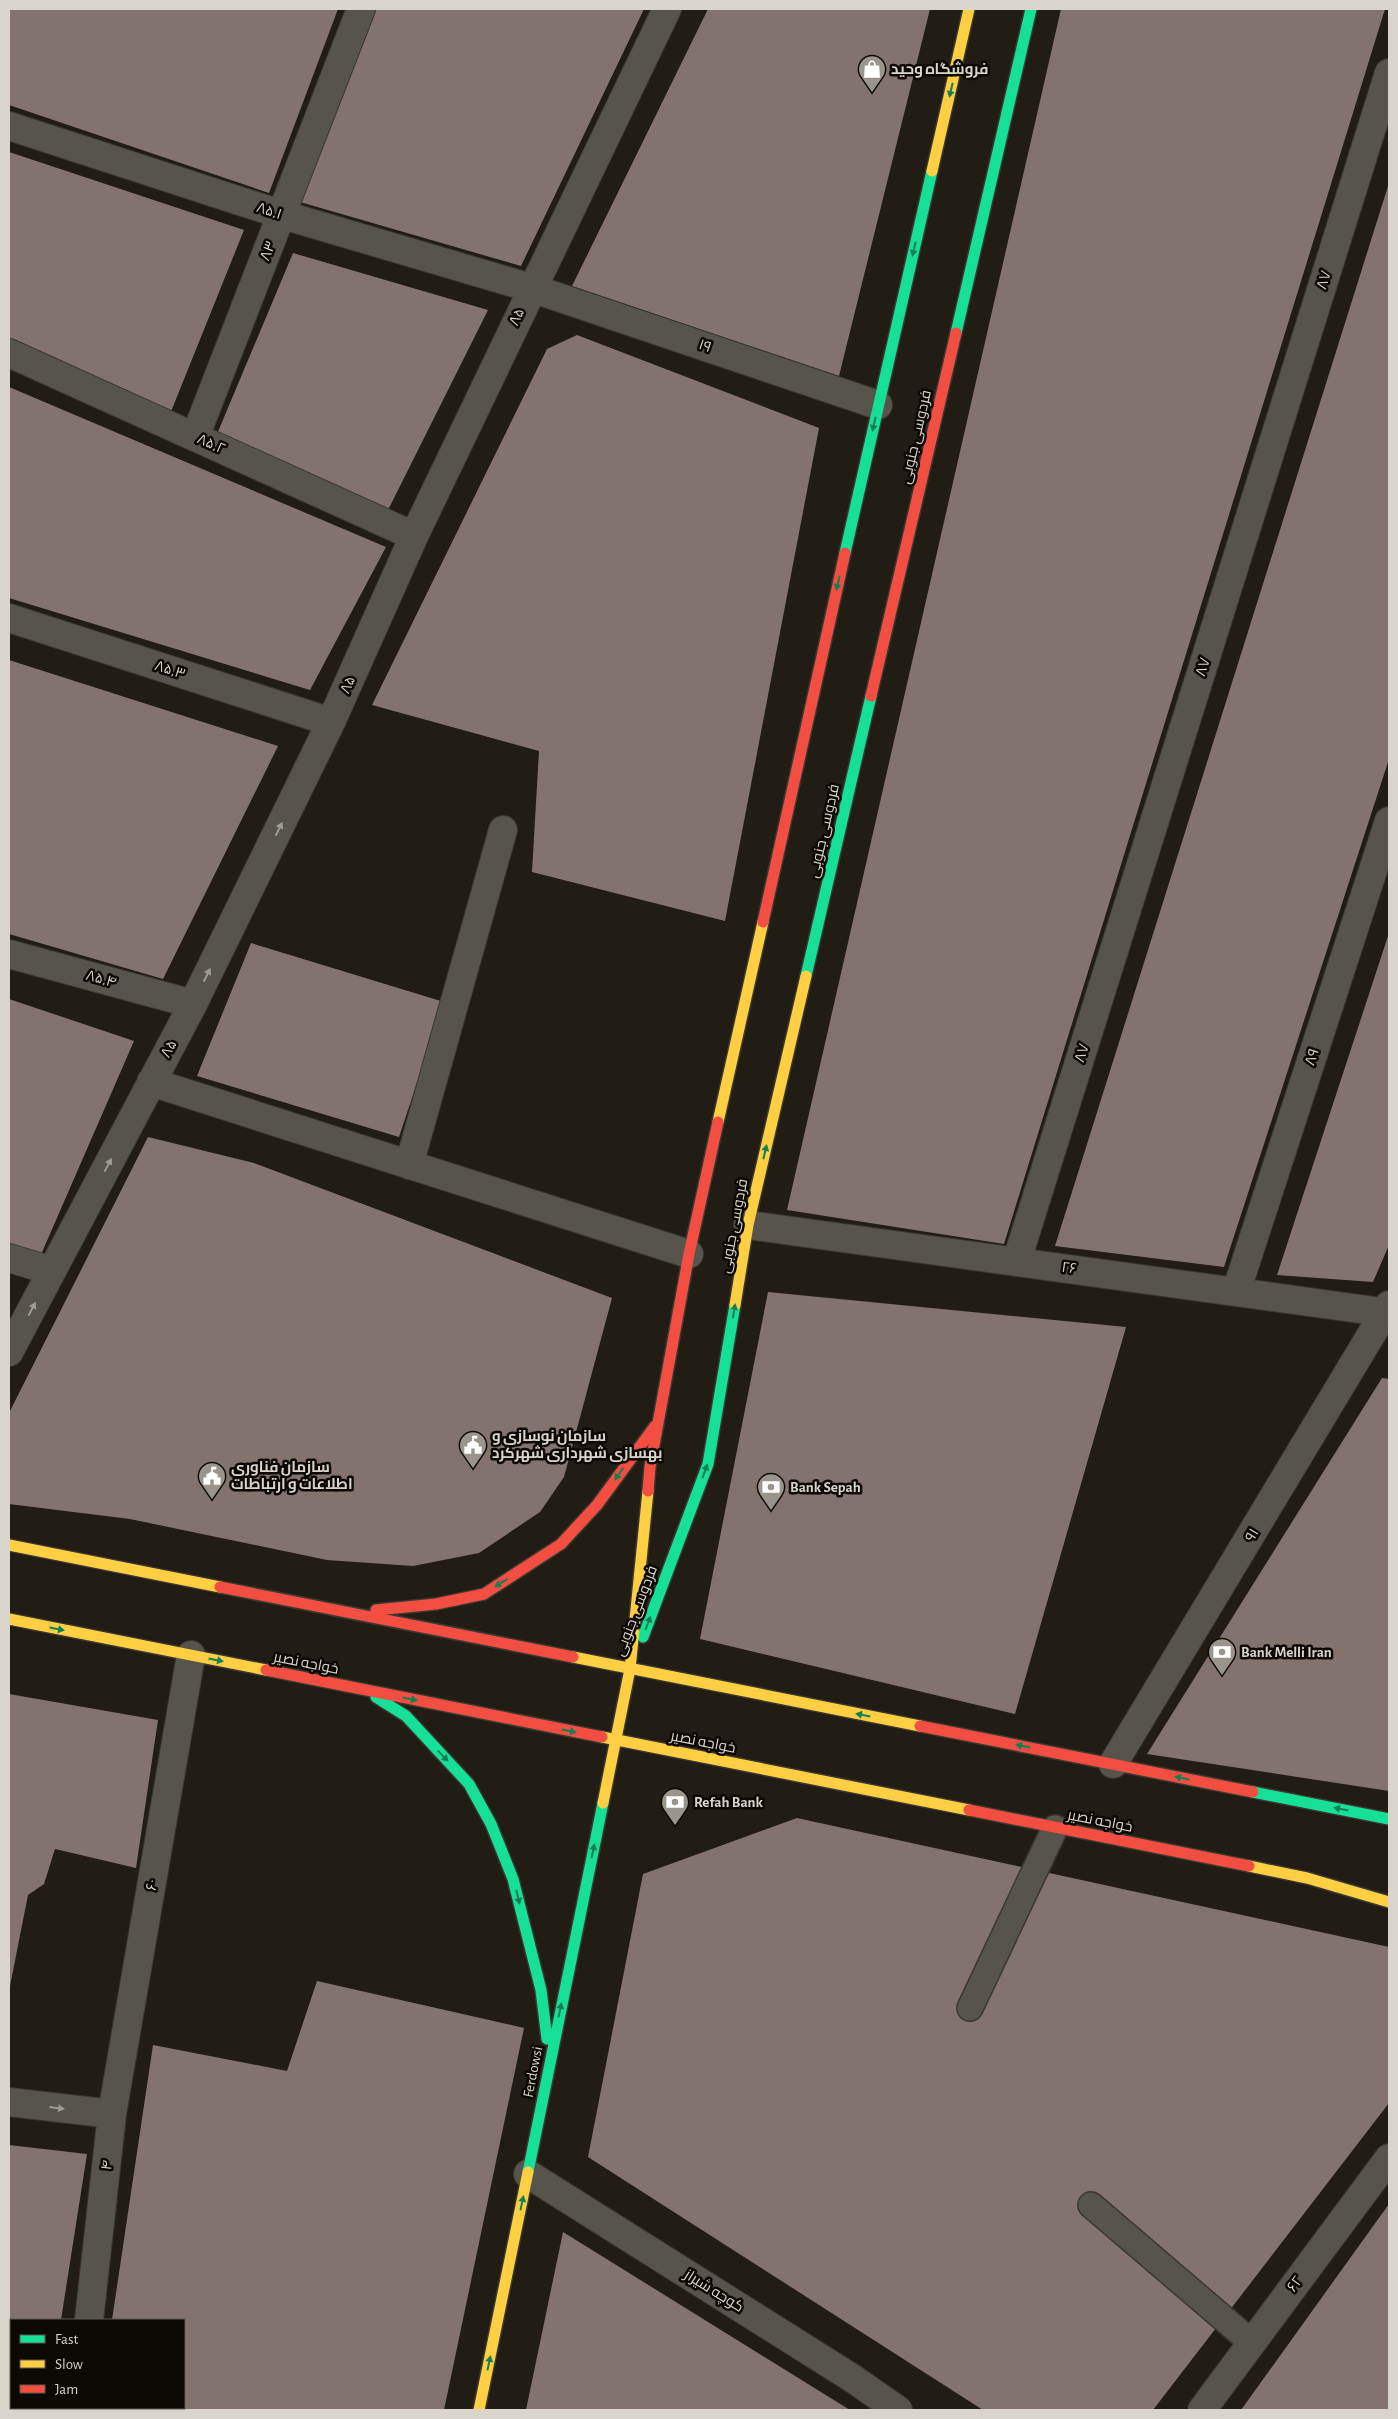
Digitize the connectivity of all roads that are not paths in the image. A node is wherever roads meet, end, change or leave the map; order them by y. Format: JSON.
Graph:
{"nodes":[{"id":1,"x":361,"y":9,"type":"edge"},
{"id":2,"x":667,"y":9,"type":"edge"},
{"id":3,"x":970,"y":9,"type":"edge"},
{"id":4,"x":1031,"y":9,"type":"edge"},
{"id":5,"x":1389,"y":73,"type":"edge"},
{"id":6,"x":9,"y":126,"type":"edge"},
{"id":7,"x":282,"y":215,"type":"junction"},
{"id":8,"x":532,"y":288,"type":"junction"},
{"id":9,"x":9,"y":352,"type":"edge"},
{"id":10,"x":878,"y":405,"type":"junction"},
{"id":11,"x":195,"y":437,"type":"junction"},
{"id":12,"x":414,"y":536,"type":"junction"},
{"id":13,"x":9,"y":618,"type":"edge"},
{"id":14,"x":331,"y":722,"type":"junction"},
{"id":15,"x":1389,"y":822,"type":"edge"},
{"id":16,"x":503,"y":830,"type":"dead end"},
{"id":17,"x":9,"y":954,"type":"edge"},
{"id":18,"x":193,"y":1004,"type":"junction"},
{"id":19,"x":151,"y":1082,"type":"junction"},
{"id":20,"x":409,"y":1165,"type":"junction"},
{"id":21,"x":748,"y":1225,"type":"junction"},
{"id":22,"x":689,"y":1254,"type":"junction"},
{"id":23,"x":9,"y":1258,"type":"edge"},
{"id":24,"x":1017,"y":1260,"type":"junction"},
{"id":25,"x":52,"y":1271,"type":"junction"},
{"id":26,"x":1236,"y":1292,"type":"junction"},
{"id":27,"x":1388,"y":1310,"type":"edge"},
{"id":28,"x":9,"y":1352,"type":"edge"},
{"id":29,"x":658,"y":1421,"type":"junction"},
{"id":30,"x":9,"y":1545,"type":"edge"},
{"id":31,"x":351,"y":1613,"type":"junction"},
{"id":32,"x":9,"y":1619,"type":"edge"},
{"id":33,"x":191,"y":1655,"type":"junction"},
{"id":34,"x":630,"y":1669,"type":"junction"},
{"id":35,"x":366,"y":1690,"type":"junction"},
{"id":36,"x":616,"y":1740,"type":"junction"},
{"id":37,"x":1113,"y":1764,"type":"junction"},
{"id":38,"x":1389,"y":1819,"type":"edge"},
{"id":39,"x":1055,"y":1828,"type":"junction"},
{"id":40,"x":1389,"y":1902,"type":"edge"},
{"id":41,"x":970,"y":2008,"type":"dead end"},
{"id":42,"x":550,"y":2060,"type":"junction"},
{"id":43,"x":9,"y":2102,"type":"edge"},
{"id":44,"x":112,"y":2114,"type":"junction"},
{"id":45,"x":1389,"y":2158,"type":"edge"},
{"id":46,"x":528,"y":2174,"type":"junction"},
{"id":47,"x":1091,"y":2205,"type":"dead end"},
{"id":48,"x":89,"y":2319,"type":"edge"},
{"id":49,"x":1252,"y":2342,"type":"junction"},
{"id":50,"x":479,"y":2410,"type":"edge"},
{"id":51,"x":898,"y":2410,"type":"edge"},
{"id":52,"x":1202,"y":2410,"type":"edge"}],
"edges":[{"from":1,"to":7,"type":"street","name":"۸۳"},
{"from":2,"to":8,"type":"street","name":"۸۵"},
{"from":3,"to":10,"type":"main road","name":"فردوسی جنوبی","one_way":true},
{"from":21,"to":4,"type":"main road","name":"فردوسی جنوبی","one_way":true},
{"from":5,"to":24,"type":"street","name":"۸۷"},
{"from":6,"to":7,"type":"street","name":"۸۵.۱"},
{"from":7,"to":8,"type":"street","name":"۸۵.۱"},
{"from":7,"to":11,"type":"street","name":"۸۳"},
{"from":8,"to":10,"type":"street","name":"۱۹"},
{"from":8,"to":12,"type":"street","name":"۸۵"},
{"from":9,"to":11,"type":"street","name":"۸۵.۲"},
{"from":10,"to":22,"type":"main road","name":"فردوسی جنوبی","one_way":true},
{"from":11,"to":12,"type":"street","name":"۸۵.۲"},
{"from":12,"to":14,"type":"street","name":"۸۵"},
{"from":13,"to":14,"type":"street","name":"۸۵.۳"},
{"from":18,"to":14,"type":"street","name":"۸۵","one_way":true},
{"from":15,"to":26,"type":"street","name":"۸۹"},
{"from":16,"to":20,"type":"street"},
{"from":17,"to":18,"type":"street","name":"۸۵.۴"},
{"from":18,"to":19,"type":"street","name":"۸۵"},
{"from":19,"to":20,"type":"street"},
{"from":25,"to":19,"type":"street","name":"۸۵","one_way":true},
{"from":20,"to":22,"type":"street"},
{"from":21,"to":24,"type":"street","name":"۲۶"},
{"from":34,"to":21,"type":"main road","name":"فردوسی جنوبی","one_way":true},
{"from":22,"to":29,"type":"main road","name":"فردوسی جنوبی"},
{"from":23,"to":25,"type":"street"},
{"from":24,"to":26,"type":"street","name":"۲۶"},
{"from":28,"to":25,"type":"street","name":"۸۵","one_way":true},
{"from":26,"to":27,"type":"street","name":"۲۶"},
{"from":27,"to":37,"type":"street","name":"۹۱"},
{"from":29,"to":31,"type":"main road","one_way":true},
{"from":29,"to":34,"type":"main road","name":"فردوسی جنوبی"},
{"from":30,"to":31,"type":"main road"},
{"from":31,"to":34,"type":"main road"},
{"from":32,"to":33,"type":"main road","name":"خواجه نصیر","one_way":true},
{"from":33,"to":35,"type":"main road","name":"خواجه نصیر","one_way":true},
{"from":33,"to":44,"type":"street","name":"۶۰"},
{"from":34,"to":36,"type":"main road","name":"Ferdowsi"},
{"from":37,"to":34,"type":"main road","one_way":true},
{"from":35,"to":36,"type":"main road","name":"خواجه نصیر","one_way":true},
{"from":35,"to":42,"type":"main road","one_way":true},
{"from":36,"to":39,"type":"main road","name":"خواجه نصیر"},
{"from":42,"to":36,"type":"main road","name":"Ferdowsi","one_way":true},
{"from":38,"to":37,"type":"main road","one_way":true},
{"from":39,"to":40,"type":"main road","name":"خواجه نصیر"},
{"from":39,"to":41,"type":"lane"},
{"from":42,"to":46,"type":"main road","name":"Ferdowsi"},
{"from":43,"to":44,"type":"street","one_way":true},
{"from":44,"to":48,"type":"street","name":"۴"},
{"from":45,"to":49,"type":"street","name":"۶۲"},
{"from":50,"to":46,"type":"main road","name":"Ferdowsi","one_way":true},
{"from":46,"to":51,"type":"street","name":"کوچه شیراز"},
{"from":47,"to":49,"type":"lane"},
{"from":49,"to":52,"type":"street","name":"۶۲"}]}
